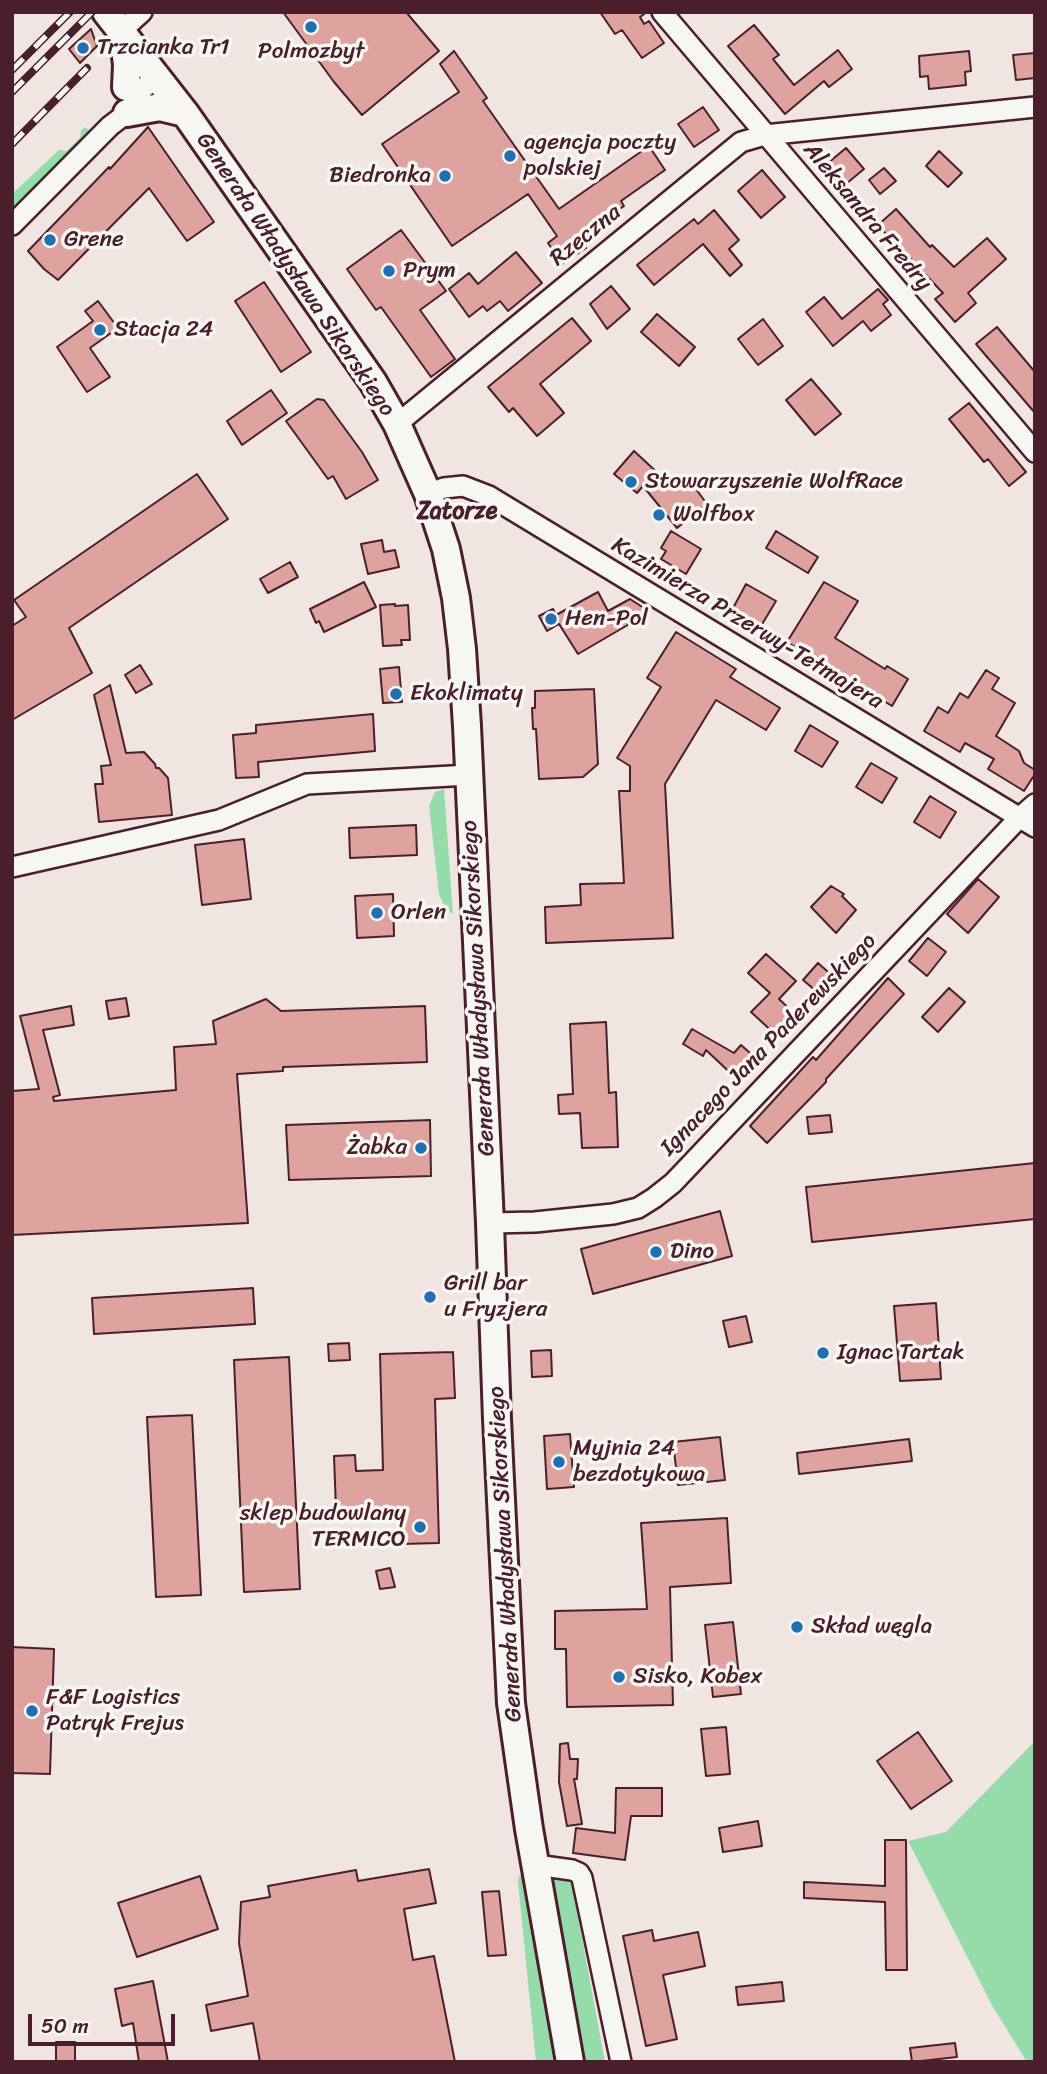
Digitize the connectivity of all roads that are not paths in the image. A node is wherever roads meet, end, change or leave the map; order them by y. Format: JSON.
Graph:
{"nodes":[{"id":1,"x":142,"y":12,"type":"edge"},
{"id":2,"x":662,"y":12,"type":"edge"},
{"id":3,"x":117,"y":25,"type":"edge"},
{"id":4,"x":150,"y":67,"type":"junction"},
{"id":5,"x":125,"y":87,"type":"junction"},
{"id":6,"x":1035,"y":107,"type":"edge"},
{"id":7,"x":185,"y":113,"type":"junction"},
{"id":8,"x":117,"y":117,"type":"junction"},
{"id":9,"x":765,"y":135,"type":"junction"},
{"id":10,"x":12,"y":225,"type":"edge"},
{"id":11,"x":397,"y":424,"type":"junction"},
{"id":12,"x":1035,"y":452,"type":"edge"},
{"id":13,"x":428,"y":495,"type":"junction"},
{"id":14,"x":469,"y":775,"type":"junction"},
{"id":15,"x":1035,"y":804,"type":"edge"},
{"id":16,"x":1027,"y":822,"type":"edge"},
{"id":17,"x":12,"y":867,"type":"edge"},
{"id":18,"x":490,"y":1223,"type":"junction"},
{"id":19,"x":536,"y":1865,"type":"junction"},
{"id":20,"x":570,"y":2062,"type":"edge"},
{"id":21,"x":621,"y":2062,"type":"edge"}],
"edges":[{"from":1,"to":3,"type":"street"},
{"from":2,"to":9,"type":"street","name":"Aleksandra Fredry"},
{"from":3,"to":4,"type":"main road","name":"Generała Władysława Sikorskiego"},
{"from":3,"to":5,"type":"main road"},
{"from":4,"to":5,"type":"street"},
{"from":4,"to":7,"type":"main road","name":"Generała Władysława Sikorskiego"},
{"from":4,"to":8,"type":"street"},
{"from":5,"to":8,"type":"street"},
{"from":6,"to":9,"type":"street","name":"Rzeczna"},
{"from":7,"to":8,"type":"main road"},
{"from":7,"to":11,"type":"main road","name":"Generała Władysława Sikorskiego"},
{"from":8,"to":10,"type":"street"},
{"from":9,"to":11,"type":"street","name":"Rzeczna"},
{"from":9,"to":12,"type":"street","name":"Aleksandra Fredry"},
{"from":11,"to":13,"type":"main road","name":"Generała Władysława Sikorskiego"},
{"from":13,"to":14,"type":"main road","name":"Generała Władysława Sikorskiego"},
{"from":13,"to":16,"type":"street","name":"Kazimierza Przerwy-Tetmajera"},
{"from":14,"to":17,"type":"street"},
{"from":14,"to":18,"type":"main road","name":"Generała Władysława Sikorskiego"},
{"from":15,"to":16,"type":"street","name":"Ignacego Jana Paderewskiego"},
{"from":16,"to":18,"type":"street","name":"Ignacego Jana Paderewskiego"},
{"from":18,"to":19,"type":"main road","name":"Generała Władysława Sikorskiego"},
{"from":19,"to":20,"type":"main road","name":"Generała Władysława Sikorskiego"},
{"from":19,"to":21,"type":"street"}]}
